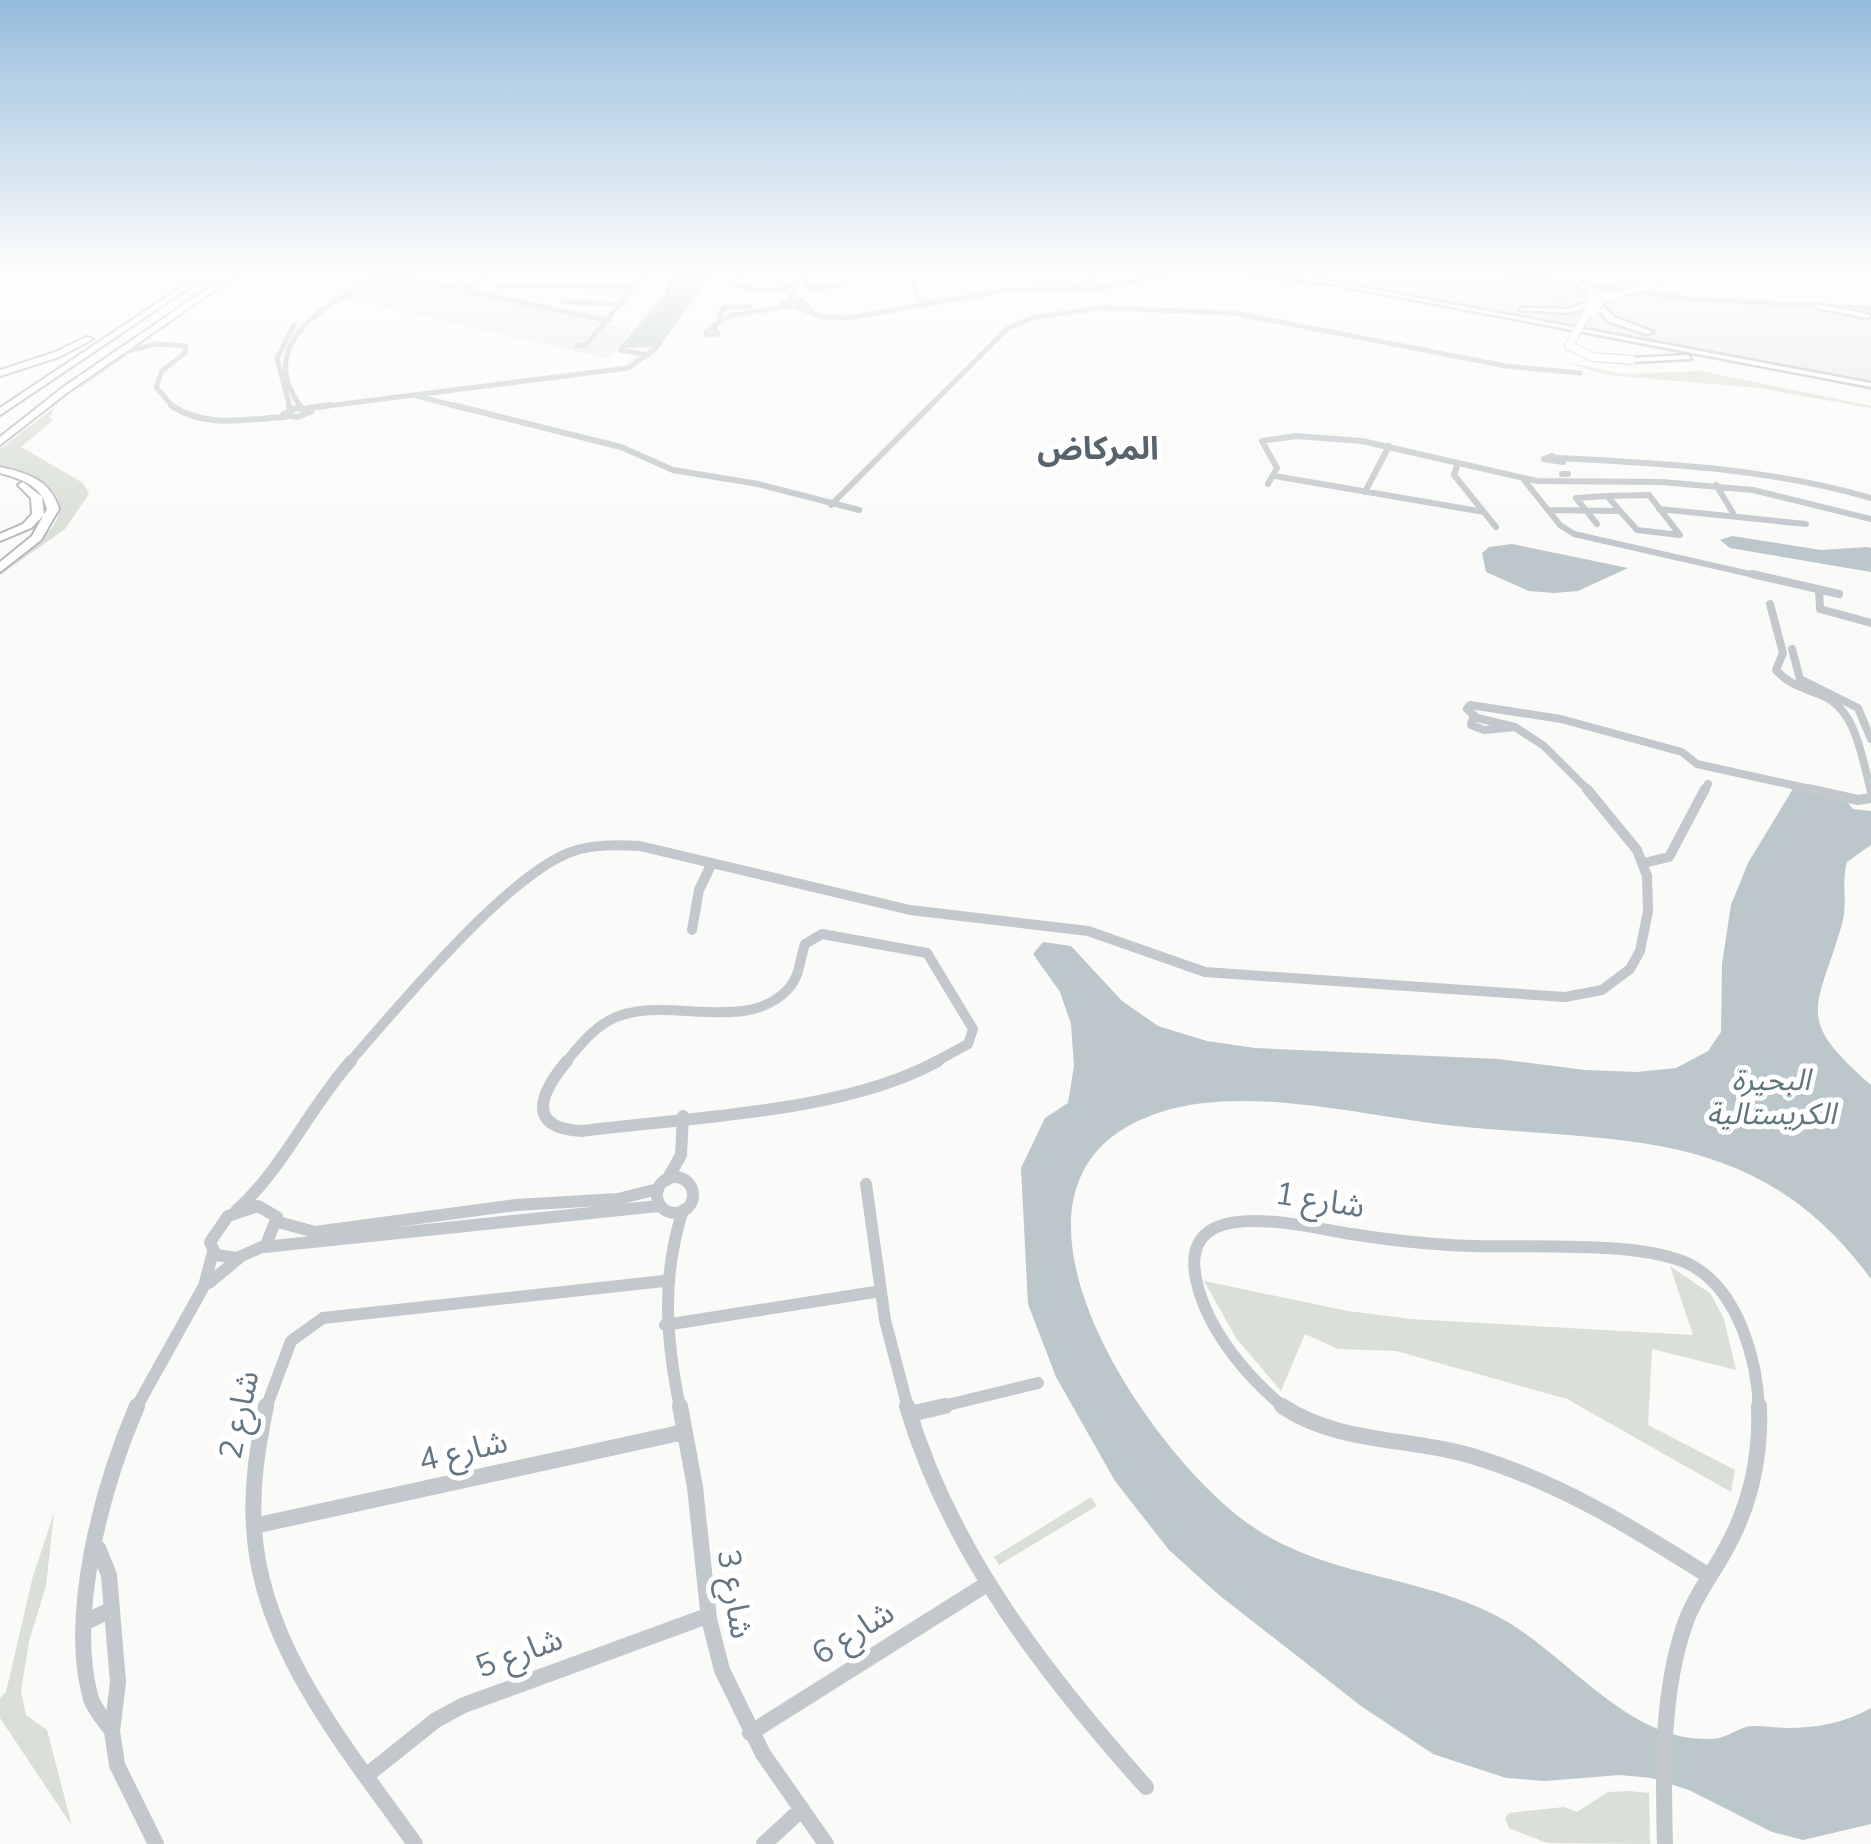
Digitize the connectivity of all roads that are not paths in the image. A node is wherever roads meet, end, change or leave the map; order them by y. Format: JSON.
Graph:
{"nodes":[{"id":1,"x":46,"y":359,"type":"edge"},
{"id":2,"x":63,"y":359,"type":"edge"},
{"id":3,"x":77,"y":359,"type":"edge"},
{"id":4,"x":98,"y":359,"type":"edge"},
{"id":5,"x":111,"y":359,"type":"edge"},
{"id":6,"x":177,"y":359,"type":"edge"},
{"id":7,"x":179,"y":359,"type":"edge"},
{"id":8,"x":278,"y":359,"type":"edge"},
{"id":9,"x":287,"y":359,"type":"edge"},
{"id":10,"x":642,"y":359,"type":"edge"},
{"id":11,"x":977,"y":359,"type":"edge"},
{"id":12,"x":1469,"y":359,"type":"edge"},
{"id":13,"x":1705,"y":359,"type":"edge"},
{"id":14,"x":1718,"y":359,"type":"edge"},
{"id":15,"x":1746,"y":359,"type":"edge"},
{"id":16,"x":1750,"y":359,"type":"edge"},
{"id":17,"x":1777,"y":359,"type":"edge"},
{"id":18,"x":1781,"y":359,"type":"edge"},
{"id":19,"x":1728,"y":361,"type":"junction"},
{"id":20,"x":55,"y":364,"type":"junction"},
{"id":21,"x":1826,"y":368,"type":"junction"},
{"id":22,"x":0,"y":373,"type":"edge"},
{"id":23,"x":1578,"y":375,"type":"dead end"},
{"id":24,"x":1871,"y":382,"type":"edge"},
{"id":25,"x":417,"y":396,"type":"junction"},
{"id":26,"x":427,"y":396,"type":"junction"},
{"id":27,"x":0,"y":398,"type":"edge"},
{"id":28,"x":0,"y":410,"type":"edge"},
{"id":29,"x":306,"y":410,"type":"junction"},
{"id":30,"x":471,"y":410,"type":"junction"},
{"id":31,"x":286,"y":413,"type":"junction"},
{"id":32,"x":0,"y":427,"type":"edge"},
{"id":33,"x":0,"y":442,"type":"edge"},
{"id":34,"x":1389,"y":446,"type":"junction"},
{"id":35,"x":1560,"y":461,"type":"junction"},
{"id":36,"x":1458,"y":466,"type":"junction"},
{"id":37,"x":0,"y":473,"type":"edge"},
{"id":38,"x":1275,"y":476,"type":"junction"},
{"id":39,"x":1570,"y":478,"type":"junction"},
{"id":40,"x":1524,"y":480,"type":"junction"},
{"id":41,"x":1639,"y":481,"type":"junction"},
{"id":42,"x":1268,"y":484,"type":"dead end"},
{"id":43,"x":1716,"y":485,"type":"junction"},
{"id":44,"x":1365,"y":492,"type":"junction"},
{"id":45,"x":1650,"y":494,"type":"junction"},
{"id":46,"x":1607,"y":496,"type":"junction"},
{"id":47,"x":1871,"y":498,"type":"edge"},
{"id":48,"x":831,"y":506,"type":"junction"},
{"id":49,"x":1659,"y":509,"type":"junction"},
{"id":50,"x":859,"y":510,"type":"dead end"},
{"id":51,"x":1548,"y":510,"type":"junction"},
{"id":52,"x":1586,"y":511,"type":"junction"},
{"id":53,"x":1620,"y":511,"type":"junction"},
{"id":54,"x":1484,"y":512,"type":"junction"},
{"id":55,"x":1733,"y":513,"type":"junction"},
{"id":56,"x":1871,"y":519,"type":"edge"},
{"id":57,"x":1597,"y":524,"type":"dead end"},
{"id":58,"x":1806,"y":524,"type":"dead end"},
{"id":59,"x":1496,"y":527,"type":"dead end"},
{"id":60,"x":0,"y":538,"type":"edge"},
{"id":61,"x":0,"y":568,"type":"edge"},
{"id":62,"x":1818,"y":589,"type":"junction"},
{"id":63,"x":1839,"y":594,"type":"dead end"},
{"id":64,"x":1770,"y":604,"type":"dead end"},
{"id":65,"x":1871,"y":623,"type":"edge"},
{"id":66,"x":1792,"y":649,"type":"dead end"},
{"id":67,"x":1871,"y":740,"type":"edge"},
{"id":68,"x":1708,"y":784,"type":"dead end"},
{"id":69,"x":1870,"y":786,"type":"edge"},
{"id":70,"x":1871,"y":798,"type":"edge"},
{"id":71,"x":712,"y":862,"type":"junction"},
{"id":72,"x":1644,"y":862,"type":"junction"},
{"id":73,"x":692,"y":930,"type":"dead end"},
{"id":74,"x":683,"y":1116,"type":"junction"},
{"id":75,"x":680,"y":1155,"type":"junction"},
{"id":76,"x":689,"y":1181,"type":"junction"},
{"id":77,"x":663,"y":1184,"type":"junction"},
{"id":78,"x":866,"y":1184,"type":"dead end"},
{"id":79,"x":264,"y":1186,"type":"junction"},
{"id":80,"x":516,"y":1205,"type":"junction"},
{"id":81,"x":270,"y":1208,"type":"junction"},
{"id":82,"x":661,"y":1208,"type":"junction"},
{"id":83,"x":683,"y":1210,"type":"junction"},
{"id":84,"x":236,"y":1211,"type":"junction"},
{"id":85,"x":514,"y":1221,"type":"junction"},
{"id":86,"x":278,"y":1222,"type":"junction"},
{"id":87,"x":670,"y":1240,"type":"junction"},
{"id":88,"x":264,"y":1247,"type":"junction"},
{"id":89,"x":213,"y":1252,"type":"junction"},
{"id":90,"x":238,"y":1259,"type":"junction"},
{"id":91,"x":664,"y":1281,"type":"junction"},
{"id":92,"x":881,"y":1291,"type":"junction"},
{"id":93,"x":198,"y":1295,"type":"junction"},
{"id":94,"x":666,"y":1325,"type":"junction"},
{"id":95,"x":1038,"y":1383,"type":"dead end"},
{"id":96,"x":910,"y":1414,"type":"junction"},
{"id":97,"x":684,"y":1432,"type":"junction"},
{"id":98,"x":254,"y":1526,"type":"junction"},
{"id":99,"x":98,"y":1548,"type":"junction"},
{"id":100,"x":1710,"y":1576,"type":"junction"},
{"id":101,"x":987,"y":1584,"type":"junction"},
{"id":102,"x":110,"y":1610,"type":"junction"},
{"id":103,"x":706,"y":1616,"type":"junction"},
{"id":104,"x":84,"y":1623,"type":"junction"},
{"id":105,"x":112,"y":1732,"type":"junction"},
{"id":106,"x":750,"y":1733,"type":"junction"},
{"id":107,"x":367,"y":1775,"type":"junction"},
{"id":108,"x":1146,"y":1786,"type":"dead end"},
{"id":109,"x":802,"y":1809,"type":"junction"},
{"id":110,"x":156,"y":1844,"type":"edge"},
{"id":111,"x":415,"y":1844,"type":"edge"},
{"id":112,"x":764,"y":1844,"type":"edge"},
{"id":113,"x":826,"y":1844,"type":"edge"},
{"id":114,"x":1665,"y":1844,"type":"edge"}],
"edges":[{"from":1,"to":22,"type":"highway"},
{"from":2,"to":20,"type":"highway"},
{"from":3,"to":28,"type":"highway"},
{"from":4,"to":32,"type":"highway"},
{"from":5,"to":33,"type":"highway"},
{"from":6,"to":31,"type":"street"},
{"from":7,"to":31,"type":"street"},
{"from":8,"to":31,"type":"street"},
{"from":9,"to":29,"type":"street"},
{"from":10,"to":26,"type":"street"},
{"from":11,"to":48,"type":"street"},
{"from":12,"to":23,"type":"street"},
{"from":13,"to":19,"type":"main road"},
{"from":14,"to":19,"type":"main road"},
{"from":15,"to":24,"type":"main road"},
{"from":16,"to":24,"type":"main road"},
{"from":17,"to":21,"type":"main road"},
{"from":18,"to":21,"type":"main road"},
{"from":19,"to":24,"type":"main road"},
{"from":20,"to":27,"type":"highway"},
{"from":20,"to":28,"type":"highway"},
{"from":21,"to":24,"type":"main road"},
{"from":25,"to":26,"type":"street"},
{"from":25,"to":29,"type":"street"},
{"from":25,"to":30,"type":"street"},
{"from":26,"to":30,"type":"street"},
{"from":29,"to":31,"type":"street"},
{"from":30,"to":48,"type":"street"},
{"from":34,"to":36,"type":"street"},
{"from":34,"to":38,"type":"street"},
{"from":34,"to":44,"type":"street"},
{"from":35,"to":39,"type":"street"},
{"from":35,"to":39,"type":"street"},
{"from":35,"to":47,"type":"street"},
{"from":36,"to":40,"type":"street"},
{"from":36,"to":54,"type":"street"},
{"from":37,"to":60,"type":"highway"},
{"from":37,"to":61,"type":"highway"},
{"from":38,"to":42,"type":"street"},
{"from":38,"to":44,"type":"street"},
{"from":39,"to":40,"type":"street"},
{"from":39,"to":41,"type":"street"},
{"from":40,"to":51,"type":"street"},
{"from":41,"to":43,"type":"street"},
{"from":41,"to":45,"type":"street"},
{"from":43,"to":55,"type":"street"},
{"from":43,"to":56,"type":"street"},
{"from":44,"to":54,"type":"street"},
{"from":45,"to":46,"type":"street"},
{"from":45,"to":49,"type":"street"},
{"from":46,"to":52,"type":"street"},
{"from":46,"to":53,"type":"street"},
{"from":48,"to":50,"type":"street"},
{"from":49,"to":53,"type":"street"},
{"from":49,"to":55,"type":"street"},
{"from":51,"to":52,"type":"street"},
{"from":51,"to":62,"type":"street"},
{"from":52,"to":53,"type":"street"},
{"from":52,"to":57,"type":"street"},
{"from":54,"to":59,"type":"street"},
{"from":55,"to":58,"type":"street"},
{"from":62,"to":63,"type":"street"},
{"from":62,"to":65,"type":"street"},
{"from":64,"to":69,"type":"street"},
{"from":66,"to":67,"type":"street"},
{"from":68,"to":72,"type":"street"},
{"from":70,"to":72,"type":"street"},
{"from":71,"to":72,"type":"street"},
{"from":71,"to":73,"type":"street"},
{"from":71,"to":79,"type":"street"},
{"from":74,"to":74,"type":"street"},
{"from":74,"to":75,"type":"street"},
{"from":75,"to":76,"type":"street"},
{"from":75,"to":77,"type":"street"},
{"from":76,"to":77,"type":"street"},
{"from":76,"to":83,"type":"street"},
{"from":77,"to":80,"type":"street"},
{"from":77,"to":82,"type":"street"},
{"from":78,"to":92,"type":"street"},
{"from":79,"to":81,"type":"street"},
{"from":79,"to":84,"type":"street"},
{"from":80,"to":85,"type":"street"},
{"from":80,"to":86,"type":"street"},
{"from":81,"to":84,"type":"street"},
{"from":81,"to":86,"type":"street"},
{"from":82,"to":83,"type":"street"},
{"from":82,"to":85,"type":"street"},
{"from":82,"to":87,"type":"street"},
{"from":83,"to":87,"type":"street"},
{"from":84,"to":89,"type":"street"},
{"from":85,"to":88,"type":"street"},
{"from":86,"to":88,"type":"street"},
{"from":87,"to":91,"type":"street","name":"شارع 3"},
{"from":88,"to":90,"type":"street"},
{"from":89,"to":90,"type":"street"},
{"from":89,"to":93,"type":"street"},
{"from":90,"to":93,"type":"street"},
{"from":91,"to":94,"type":"street","name":"شارع 3"},
{"from":91,"to":98,"type":"street","name":"شارع 2"},
{"from":92,"to":94,"type":"street"},
{"from":92,"to":96,"type":"street"},
{"from":93,"to":99,"type":"street"},
{"from":94,"to":97,"type":"street","name":"شارع 3"},
{"from":95,"to":96,"type":"street"},
{"from":96,"to":101,"type":"street"},
{"from":97,"to":98,"type":"street","name":"شارع 4"},
{"from":97,"to":103,"type":"street","name":"شارع 3"},
{"from":98,"to":107,"type":"street","name":"شارع 2"},
{"from":99,"to":102,"type":"street"},
{"from":99,"to":104,"type":"street"},
{"from":100,"to":100,"type":"street","name":"شارع 1"},
{"from":100,"to":114,"type":"street","name":"شارع 1"},
{"from":101,"to":106,"type":"street","name":"شارع 6"},
{"from":101,"to":108,"type":"street"},
{"from":102,"to":104,"type":"street"},
{"from":102,"to":105,"type":"street"},
{"from":103,"to":106,"type":"street","name":"شارع 3"},
{"from":103,"to":107,"type":"street","name":"شارع 5"},
{"from":104,"to":105,"type":"street"},
{"from":105,"to":110,"type":"street"},
{"from":106,"to":109,"type":"street","name":"شارع 3"},
{"from":107,"to":111,"type":"street","name":"شارع 2"},
{"from":109,"to":112,"type":"street"},
{"from":109,"to":113,"type":"street","name":"شارع 3"}]}
